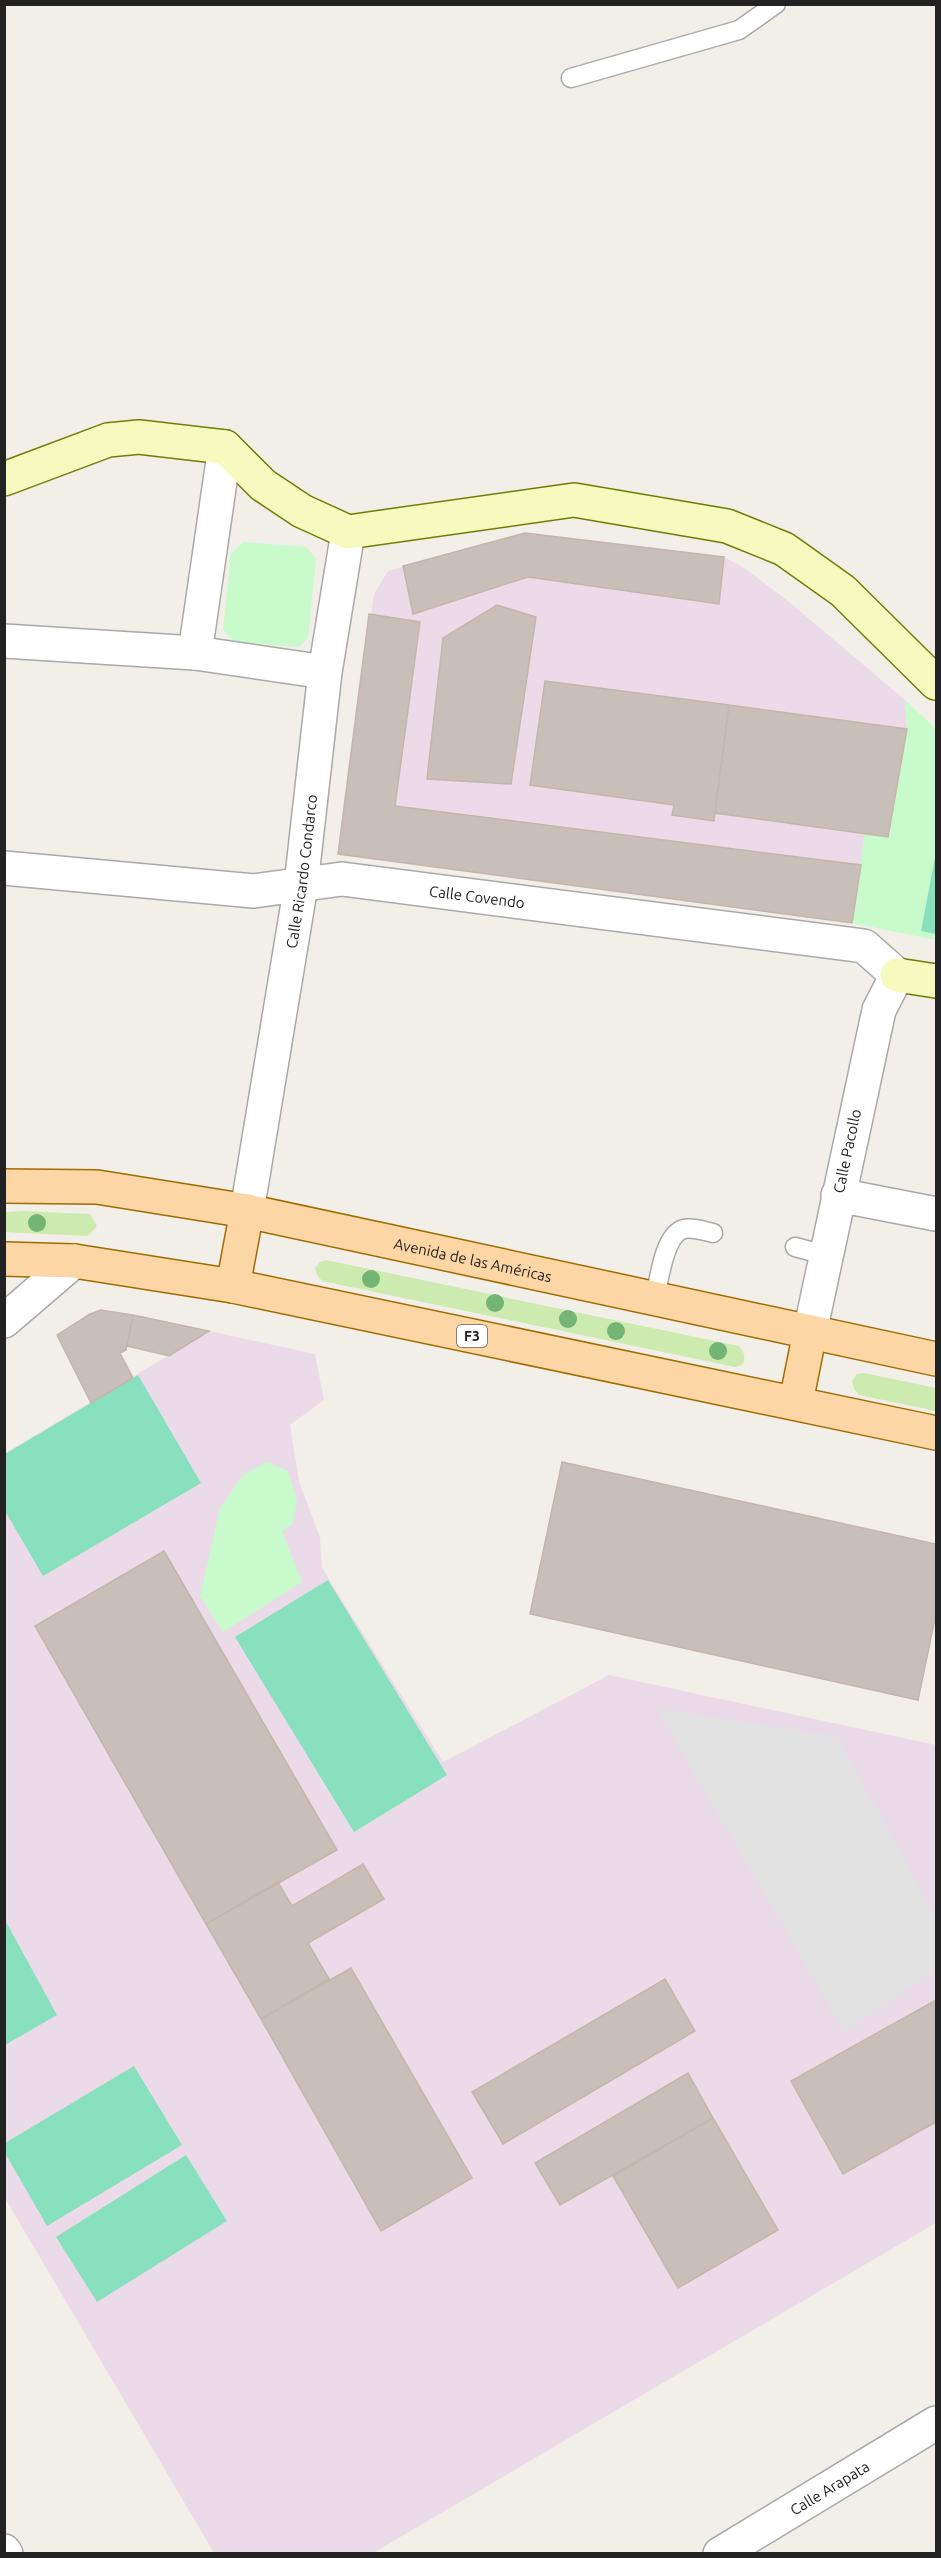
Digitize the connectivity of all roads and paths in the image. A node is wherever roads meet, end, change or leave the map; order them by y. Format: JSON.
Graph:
{"nodes":[{"id":1,"x":776,"y":4,"type":"edge"},
{"id":2,"x":571,"y":78,"type":"dead end"},
{"id":3,"x":225,"y":447,"type":"junction"},
{"id":4,"x":4,"y":479,"type":"edge"},
{"id":5,"x":348,"y":532,"type":"junction"},
{"id":6,"x":4,"y":641,"type":"edge"},
{"id":7,"x":195,"y":653,"type":"junction"},
{"id":8,"x":325,"y":672,"type":"junction"},
{"id":9,"x":936,"y":683,"type":"edge"},
{"id":10,"x":4,"y":868,"type":"edge"},
{"id":11,"x":301,"y":885,"type":"junction"},
{"id":12,"x":897,"y":975,"type":"junction"},
{"id":13,"x":936,"y":981,"type":"edge"},
{"id":14,"x":4,"y":1186,"type":"edge"},
{"id":15,"x":838,"y":1195,"type":"junction"},
{"id":16,"x":247,"y":1211,"type":"junction"},
{"id":17,"x":936,"y":1214,"type":"edge"},
{"id":18,"x":713,"y":1233,"type":"dead end"},
{"id":19,"x":4,"y":1259,"type":"edge"},
{"id":20,"x":74,"y":1261,"type":"junction"},
{"id":21,"x":233,"y":1286,"type":"junction"},
{"id":22,"x":655,"y":1298,"type":"junction"},
{"id":23,"x":4,"y":1321,"type":"edge"},
{"id":24,"x":810,"y":1332,"type":"junction"},
{"id":25,"x":936,"y":1359,"type":"edge"},
{"id":26,"x":796,"y":1402,"type":"junction"},
{"id":27,"x":936,"y":1433,"type":"edge"},
{"id":28,"x":936,"y":2423,"type":"edge"},
{"id":29,"x":720,"y":2553,"type":"edge"}],
"edges":[{"from":1,"to":2,"type":"lane"},
{"from":3,"to":4,"type":"main road"},
{"from":3,"to":5,"type":"main road"},
{"from":3,"to":7,"type":"street"},
{"from":5,"to":8,"type":"street","name":"Calle Ricardo Condarco"},
{"from":5,"to":9,"type":"main road"},
{"from":6,"to":7,"type":"street"},
{"from":7,"to":8,"type":"street"},
{"from":8,"to":11,"type":"street","name":"Calle Ricardo Condarco"},
{"from":10,"to":11,"type":"street","name":"Calle Covendo"},
{"from":11,"to":12,"type":"street","name":"Calle Covendo"},
{"from":11,"to":16,"type":"street","name":"Calle Ricardo Condarco"},
{"from":12,"to":13,"type":"main road"},
{"from":12,"to":15,"type":"street","name":"Calle Pacollo"},
{"from":14,"to":16,"type":"main road","name":"Avenida de las Américas"},
{"from":15,"to":17,"type":"street"},
{"from":15,"to":24,"type":"street","name":"Calle Pacollo"},
{"from":16,"to":21,"type":"main road"},
{"from":16,"to":22,"type":"main road","name":"Avenida de las Américas"},
{"from":18,"to":22,"type":"lane"},
{"from":19,"to":20,"type":"main road","number":"F3"},
{"from":20,"to":21,"type":"main road","number":"F3"},
{"from":20,"to":23,"type":"street"},
{"from":21,"to":26,"type":"main road","number":"F3"},
{"from":22,"to":24,"type":"main road","name":"Avenida de las Américas"},
{"from":24,"to":25,"type":"main road","name":"Avenida de las Américas"},
{"from":24,"to":26,"type":"main road"},
{"from":26,"to":27,"type":"main road","number":"F3"},
{"from":28,"to":29,"type":"street","name":"Calle Arapata"}]}
